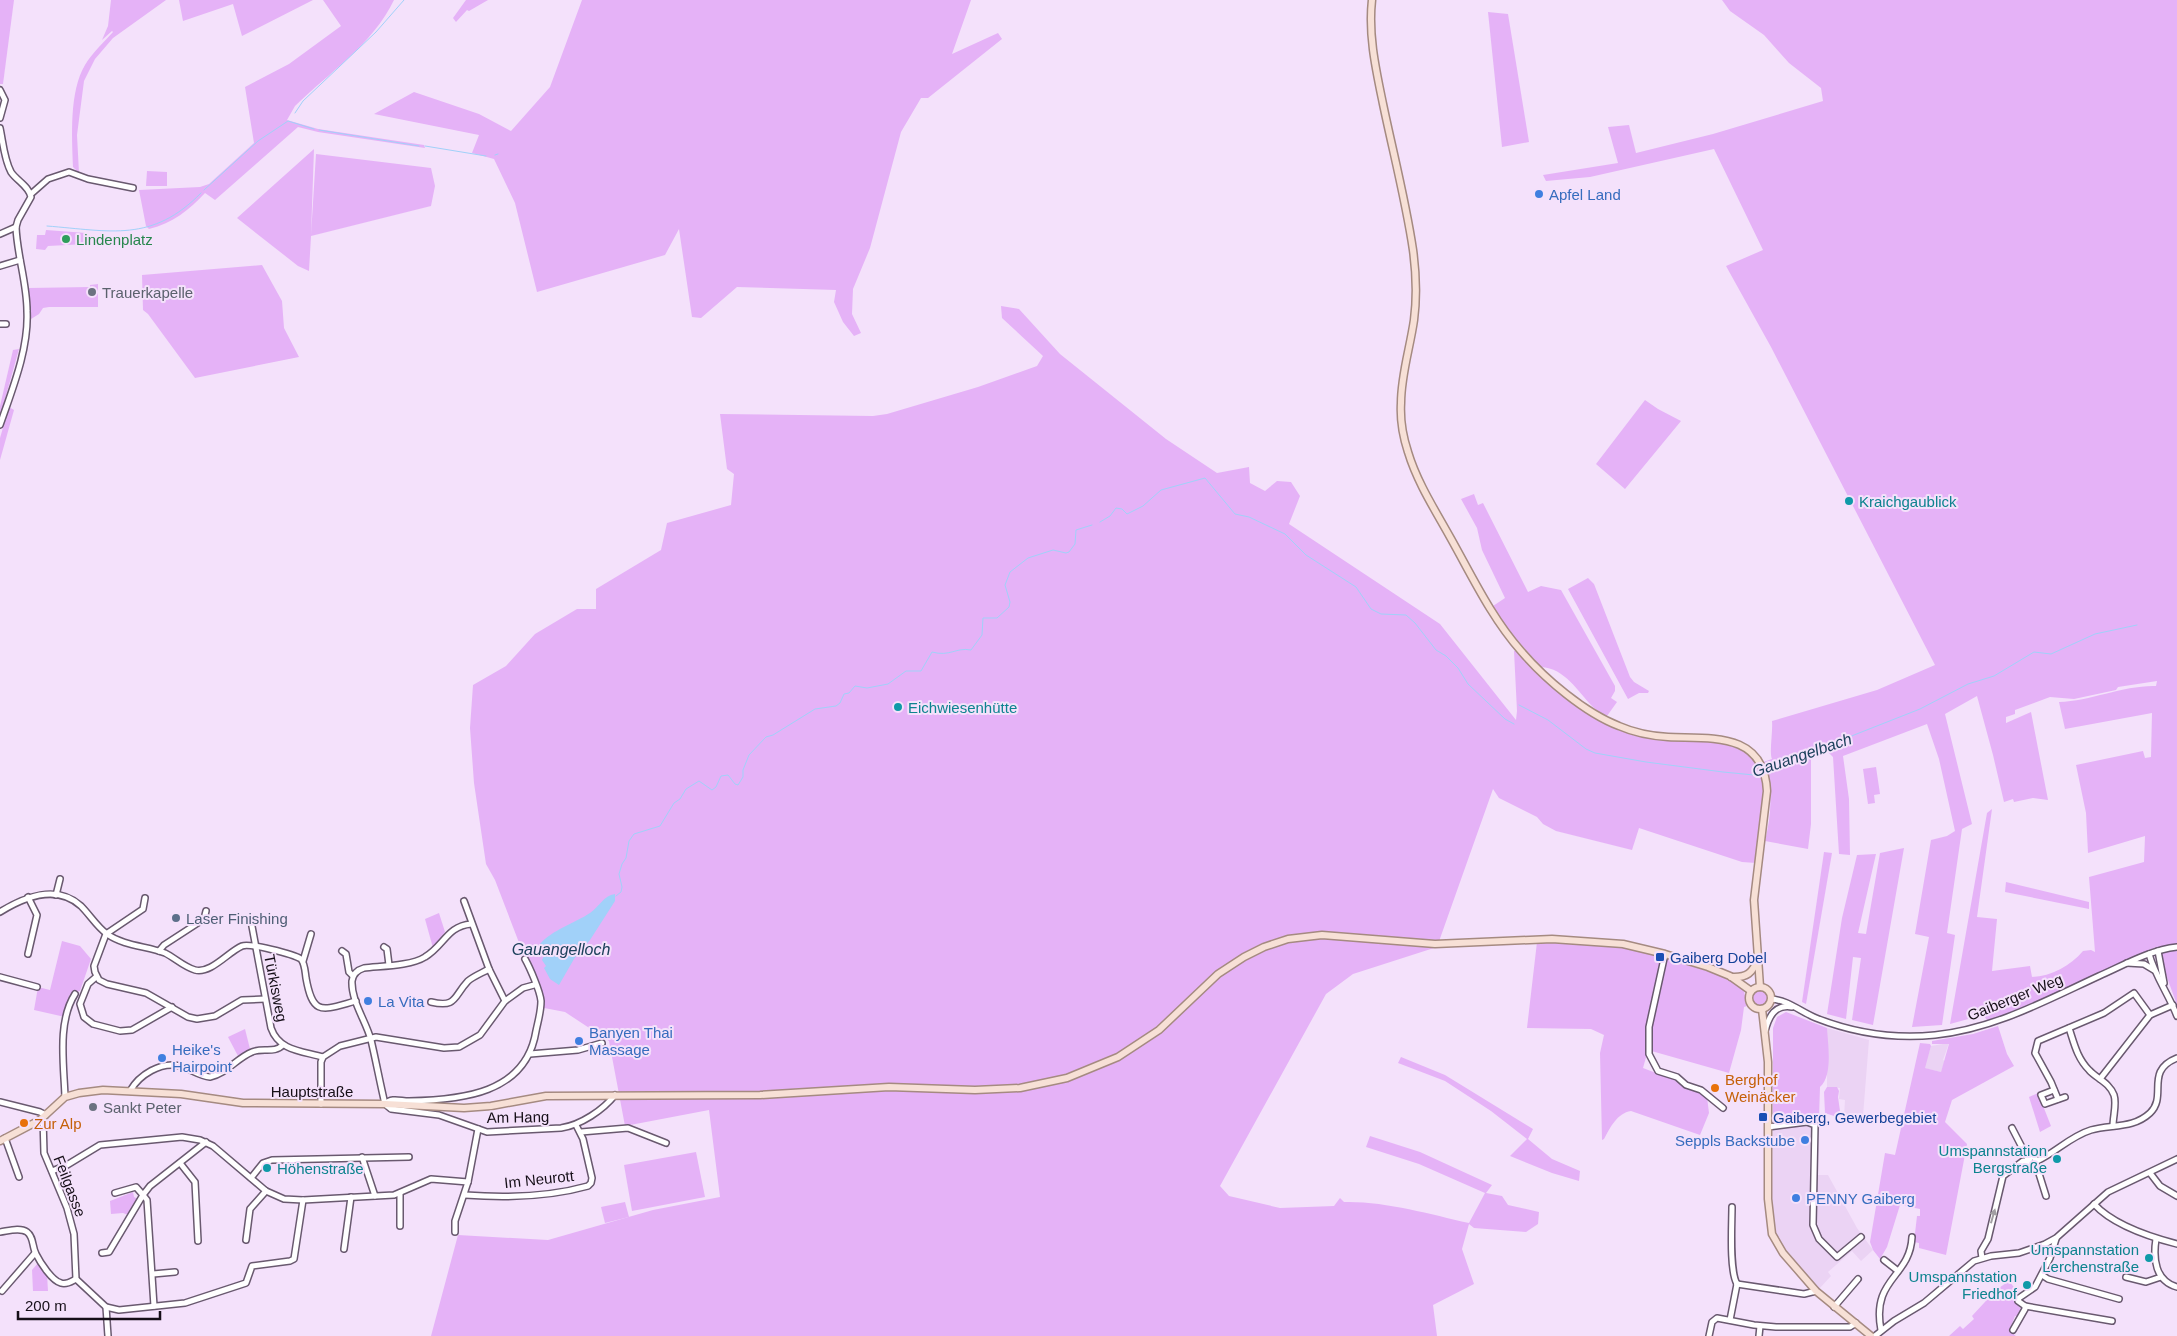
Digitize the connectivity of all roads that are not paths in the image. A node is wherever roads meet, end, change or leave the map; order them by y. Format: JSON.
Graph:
{"nodes":[{"id":1,"x":1372,"y":0,"type":"edge"},
{"id":2,"x":0,"y":90,"type":"edge"},
{"id":3,"x":0,"y":117,"type":"edge"},
{"id":4,"x":0,"y":128,"type":"edge"},
{"id":5,"x":133,"y":188,"type":"dead end"},
{"id":6,"x":31,"y":195,"type":"junction"},
{"id":7,"x":16,"y":227,"type":"junction"},
{"id":8,"x":0,"y":234,"type":"edge"},
{"id":9,"x":20,"y":260,"type":"junction"},
{"id":10,"x":0,"y":266,"type":"edge"},
{"id":11,"x":0,"y":426,"type":"edge"},
{"id":12,"x":60,"y":879,"type":"dead end"},
{"id":13,"x":56,"y":895,"type":"junction"},
{"id":14,"x":28,"y":897,"type":"junction"},
{"id":15,"x":146,"y":898,"type":"dead end"},
{"id":16,"x":464,"y":901,"type":"dead end"},
{"id":17,"x":206,"y":911,"type":"dead end"},
{"id":18,"x":0,"y":912,"type":"edge"},
{"id":19,"x":251,"y":921,"type":"dead end"},
{"id":20,"x":471,"y":924,"type":"junction"},
{"id":21,"x":106,"y":934,"type":"junction"},
{"id":22,"x":311,"y":934,"type":"dead end"},
{"id":23,"x":256,"y":947,"type":"junction"},
{"id":24,"x":384,"y":947,"type":"dead end"},
{"id":25,"x":2177,"y":947,"type":"edge"},
{"id":26,"x":159,"y":951,"type":"junction"},
{"id":27,"x":342,"y":951,"type":"dead end"},
{"id":28,"x":2158,"y":951,"type":"junction"},
{"id":29,"x":28,"y":954,"type":"dead end"},
{"id":30,"x":1666,"y":954,"type":"junction"},
{"id":31,"x":2149,"y":954,"type":"junction"},
{"id":32,"x":1759,"y":957,"type":"junction"},
{"id":33,"x":525,"y":959,"type":"dead end"},
{"id":34,"x":303,"y":961,"type":"junction"},
{"id":35,"x":2127,"y":963,"type":"junction"},
{"id":36,"x":389,"y":965,"type":"junction"},
{"id":37,"x":489,"y":969,"type":"junction"},
{"id":38,"x":2155,"y":970,"type":"junction"},
{"id":39,"x":354,"y":976,"type":"junction"},
{"id":40,"x":1730,"y":976,"type":"junction"},
{"id":41,"x":0,"y":977,"type":"edge"},
{"id":42,"x":96,"y":977,"type":"junction"},
{"id":43,"x":534,"y":985,"type":"junction"},
{"id":44,"x":37,"y":987,"type":"dead end"},
{"id":45,"x":1760,"y":987,"type":"junction"},
{"id":46,"x":2165,"y":988,"type":"junction"},
{"id":47,"x":1751,"y":991,"type":"junction"},
{"id":48,"x":75,"y":994,"type":"dead end"},
{"id":49,"x":1771,"y":999,"type":"junction"},
{"id":50,"x":265,"y":1000,"type":"junction"},
{"id":51,"x":356,"y":1001,"type":"junction"},
{"id":52,"x":505,"y":1001,"type":"junction"},
{"id":53,"x":431,"y":1002,"type":"dead end"},
{"id":54,"x":2172,"y":1005,"type":"junction"},
{"id":55,"x":172,"y":1008,"type":"junction"},
{"id":56,"x":1795,"y":1008,"type":"junction"},
{"id":57,"x":1762,"y":1009,"type":"junction"},
{"id":58,"x":2150,"y":1016,"type":"junction"},
{"id":59,"x":2177,"y":1016,"type":"edge"},
{"id":60,"x":2068,"y":1028,"type":"junction"},
{"id":61,"x":1765,"y":1031,"type":"junction"},
{"id":62,"x":370,"y":1038,"type":"junction"},
{"id":63,"x":602,"y":1044,"type":"dead end"},
{"id":64,"x":283,"y":1045,"type":"junction"},
{"id":65,"x":530,"y":1054,"type":"junction"},
{"id":66,"x":323,"y":1057,"type":"junction"},
{"id":67,"x":2177,"y":1058,"type":"edge"},
{"id":68,"x":2100,"y":1079,"type":"junction"},
{"id":69,"x":2054,"y":1090,"type":"junction"},
{"id":70,"x":130,"y":1092,"type":"junction"},
{"id":71,"x":616,"y":1095,"type":"junction"},
{"id":72,"x":65,"y":1097,"type":"junction"},
{"id":73,"x":2065,"y":1097,"type":"dead end"},
{"id":74,"x":2058,"y":1099,"type":"junction"},
{"id":75,"x":0,"y":1102,"type":"edge"},
{"id":76,"x":321,"y":1104,"type":"junction"},
{"id":77,"x":384,"y":1104,"type":"junction"},
{"id":78,"x":1723,"y":1108,"type":"dead end"},
{"id":79,"x":45,"y":1117,"type":"junction"},
{"id":80,"x":576,"y":1125,"type":"junction"},
{"id":81,"x":2113,"y":1126,"type":"junction"},
{"id":82,"x":1768,"y":1127,"type":"junction"},
{"id":83,"x":2012,"y":1128,"type":"dead end"},
{"id":84,"x":478,"y":1129,"type":"junction"},
{"id":85,"x":581,"y":1132,"type":"junction"},
{"id":86,"x":2,"y":1139,"type":"edge"},
{"id":87,"x":206,"y":1142,"type":"junction"},
{"id":88,"x":666,"y":1143,"type":"dead end"},
{"id":89,"x":362,"y":1157,"type":"junction"},
{"id":90,"x":409,"y":1157,"type":"dead end"},
{"id":91,"x":2177,"y":1159,"type":"edge"},
{"id":92,"x":2028,"y":1160,"type":"junction"},
{"id":93,"x":180,"y":1163,"type":"junction"},
{"id":94,"x":2036,"y":1163,"type":"junction"},
{"id":95,"x":52,"y":1171,"type":"junction"},
{"id":96,"x":2150,"y":1173,"type":"junction"},
{"id":97,"x":18,"y":1177,"type":"dead end"},
{"id":98,"x":250,"y":1178,"type":"junction"},
{"id":99,"x":468,"y":1182,"type":"junction"},
{"id":100,"x":266,"y":1191,"type":"junction"},
{"id":101,"x":115,"y":1193,"type":"dead end"},
{"id":102,"x":400,"y":1193,"type":"junction"},
{"id":103,"x":143,"y":1195,"type":"junction"},
{"id":104,"x":465,"y":1195,"type":"junction"},
{"id":105,"x":375,"y":1196,"type":"junction"},
{"id":106,"x":2046,"y":1196,"type":"dead end"},
{"id":107,"x":2177,"y":1196,"type":"edge"},
{"id":108,"x":351,"y":1197,"type":"junction"},
{"id":109,"x":303,"y":1200,"type":"junction"},
{"id":110,"x":2094,"y":1204,"type":"junction"},
{"id":111,"x":1732,"y":1206,"type":"dead end"},
{"id":112,"x":400,"y":1226,"type":"dead end"},
{"id":113,"x":0,"y":1232,"type":"edge"},
{"id":114,"x":455,"y":1232,"type":"dead end"},
{"id":115,"x":1861,"y":1237,"type":"dead end"},
{"id":116,"x":1912,"y":1237,"type":"dead end"},
{"id":117,"x":2056,"y":1238,"type":"junction"},
{"id":118,"x":2156,"y":1239,"type":"junction"},
{"id":119,"x":246,"y":1240,"type":"dead end"},
{"id":120,"x":198,"y":1241,"type":"dead end"},
{"id":121,"x":2177,"y":1244,"type":"edge"},
{"id":122,"x":344,"y":1249,"type":"dead end"},
{"id":123,"x":35,"y":1253,"type":"junction"},
{"id":124,"x":102,"y":1253,"type":"dead end"},
{"id":125,"x":1982,"y":1258,"type":"junction"},
{"id":126,"x":1884,"y":1260,"type":"dead end"},
{"id":127,"x":1898,"y":1271,"type":"junction"},
{"id":128,"x":175,"y":1272,"type":"dead end"},
{"id":129,"x":153,"y":1274,"type":"junction"},
{"id":130,"x":2042,"y":1275,"type":"junction"},
{"id":131,"x":2126,"y":1277,"type":"dead end"},
{"id":132,"x":2161,"y":1277,"type":"junction"},
{"id":133,"x":76,"y":1279,"type":"junction"},
{"id":134,"x":1858,"y":1279,"type":"dead end"},
{"id":135,"x":1737,"y":1284,"type":"junction"},
{"id":136,"x":2177,"y":1287,"type":"edge"},
{"id":137,"x":2,"y":1291,"type":"dead end"},
{"id":138,"x":1816,"y":1291,"type":"junction"},
{"id":139,"x":2119,"y":1298,"type":"dead end"},
{"id":140,"x":154,"y":1306,"type":"junction"},
{"id":141,"x":2025,"y":1306,"type":"junction"},
{"id":142,"x":106,"y":1307,"type":"junction"},
{"id":143,"x":1834,"y":1307,"type":"junction"},
{"id":144,"x":1730,"y":1320,"type":"junction"},
{"id":145,"x":2112,"y":1321,"type":"dead end"},
{"id":146,"x":1856,"y":1322,"type":"junction"},
{"id":147,"x":1760,"y":1326,"type":"junction"},
{"id":148,"x":1881,"y":1330,"type":"junction"},
{"id":149,"x":2013,"y":1330,"type":"dead end"},
{"id":150,"x":108,"y":1336,"type":"edge"},
{"id":151,"x":1708,"y":1336,"type":"edge"},
{"id":152,"x":1759,"y":1336,"type":"edge"},
{"id":153,"x":1873,"y":1336,"type":"edge"}],
"edges":[{"from":1,"to":32,"type":"main road"},
{"from":2,"to":3,"type":"street"},
{"from":4,"to":6,"type":"street"},
{"from":5,"to":6,"type":"street"},
{"from":6,"to":7,"type":"street"},
{"from":7,"to":8,"type":"street"},
{"from":7,"to":9,"type":"street"},
{"from":9,"to":10,"type":"street"},
{"from":9,"to":11,"type":"street"},
{"from":12,"to":13,"type":"street"},
{"from":13,"to":14,"type":"street"},
{"from":13,"to":21,"type":"street"},
{"from":14,"to":18,"type":"street"},
{"from":14,"to":29,"type":"street"},
{"from":15,"to":21,"type":"street"},
{"from":16,"to":20,"type":"street"},
{"from":17,"to":26,"type":"street"},
{"from":19,"to":23,"type":"street","name":"Türkisweg"},
{"from":20,"to":36,"type":"street"},
{"from":20,"to":37,"type":"street"},
{"from":21,"to":26,"type":"street"},
{"from":21,"to":42,"type":"street"},
{"from":22,"to":34,"type":"street"},
{"from":23,"to":26,"type":"street"},
{"from":23,"to":34,"type":"street"},
{"from":23,"to":50,"type":"street","name":"Türkisweg"},
{"from":24,"to":36,"type":"street"},
{"from":25,"to":28,"type":"street","name":"Gaiberger Weg"},
{"from":27,"to":39,"type":"street"},
{"from":28,"to":31,"type":"street","name":"Gaiberger Weg"},
{"from":28,"to":46,"type":"street"},
{"from":30,"to":40,"type":"main road","name":"Hauptstraße"},
{"from":30,"to":71,"type":"main road","name":"Hauptstraße"},
{"from":30,"to":78,"type":"street"},
{"from":31,"to":35,"type":"street","name":"Gaiberger Weg"},
{"from":31,"to":38,"type":"street"},
{"from":32,"to":40,"type":"main road"},
{"from":32,"to":45,"type":"main road"},
{"from":33,"to":43,"type":"street"},
{"from":34,"to":51,"type":"street"},
{"from":35,"to":38,"type":"street"},
{"from":35,"to":56,"type":"street","name":"Gaiberger Weg"},
{"from":36,"to":39,"type":"street"},
{"from":37,"to":52,"type":"street"},
{"from":37,"to":53,"type":"street"},
{"from":38,"to":46,"type":"street"},
{"from":39,"to":51,"type":"street"},
{"from":40,"to":47,"type":"main road","name":"Hauptstraße"},
{"from":41,"to":44,"type":"street"},
{"from":42,"to":55,"type":"street"},
{"from":42,"to":55,"type":"street"},
{"from":43,"to":52,"type":"street"},
{"from":43,"to":65,"type":"street"},
{"from":45,"to":47,"type":"main road"},
{"from":45,"to":49,"type":"main road"},
{"from":46,"to":54,"type":"street"},
{"from":47,"to":57,"type":"main road"},
{"from":48,"to":72,"type":"street"},
{"from":49,"to":56,"type":"street","name":"Gaiberger Weg"},
{"from":49,"to":57,"type":"main road"},
{"from":50,"to":55,"type":"street"},
{"from":50,"to":64,"type":"street","name":"Türkisweg"},
{"from":51,"to":62,"type":"street"},
{"from":52,"to":62,"type":"street"},
{"from":54,"to":58,"type":"street"},
{"from":54,"to":59,"type":"street"},
{"from":56,"to":61,"type":"street"},
{"from":57,"to":61,"type":"main road"},
{"from":58,"to":60,"type":"street"},
{"from":58,"to":68,"type":"street"},
{"from":60,"to":68,"type":"street"},
{"from":60,"to":69,"type":"street"},
{"from":61,"to":82,"type":"main road"},
{"from":62,"to":66,"type":"street"},
{"from":62,"to":77,"type":"street"},
{"from":63,"to":65,"type":"street"},
{"from":64,"to":66,"type":"street"},
{"from":64,"to":70,"type":"street"},
{"from":65,"to":77,"type":"street"},
{"from":66,"to":76,"type":"street"},
{"from":67,"to":81,"type":"street"},
{"from":68,"to":81,"type":"street"},
{"from":69,"to":74,"type":"street"},
{"from":69,"to":74,"type":"street"},
{"from":70,"to":72,"type":"main road","name":"Hauptstraße"},
{"from":70,"to":76,"type":"main road","name":"Hauptstraße"},
{"from":71,"to":77,"type":"main road","name":"Hauptstraße"},
{"from":71,"to":80,"type":"street","name":"Am Hang"},
{"from":72,"to":79,"type":"main road"},
{"from":73,"to":74,"type":"street"},
{"from":75,"to":79,"type":"street"},
{"from":76,"to":77,"type":"main road","name":"Hauptstraße"},
{"from":77,"to":84,"type":"street","name":"Am Hang"},
{"from":79,"to":86,"type":"main road"},
{"from":79,"to":95,"type":"street","name":"Feilgasse"},
{"from":80,"to":84,"type":"street","name":"Am Hang"},
{"from":80,"to":85,"type":"street","name":"Im Neurott"},
{"from":81,"to":94,"type":"street"},
{"from":82,"to":115,"type":"street"},
{"from":82,"to":138,"type":"main road"},
{"from":83,"to":92,"type":"street"},
{"from":84,"to":99,"type":"street"},
{"from":85,"to":88,"type":"street"},
{"from":85,"to":104,"type":"street","name":"Im Neurott"},
{"from":86,"to":97,"type":"street"},
{"from":87,"to":93,"type":"street"},
{"from":87,"to":95,"type":"street"},
{"from":87,"to":98,"type":"street"},
{"from":89,"to":90,"type":"street"},
{"from":89,"to":98,"type":"street"},
{"from":89,"to":105,"type":"street"},
{"from":91,"to":96,"type":"street"},
{"from":92,"to":94,"type":"street"},
{"from":125,"to":92,"type":"street","one_way":true},
{"from":93,"to":103,"type":"street"},
{"from":93,"to":120,"type":"street"},
{"from":94,"to":106,"type":"street"},
{"from":95,"to":133,"type":"street","name":"Feilgasse"},
{"from":96,"to":107,"type":"street"},
{"from":96,"to":110,"type":"street"},
{"from":98,"to":100,"type":"street"},
{"from":99,"to":102,"type":"street"},
{"from":99,"to":104,"type":"street"},
{"from":100,"to":109,"type":"street"},
{"from":100,"to":119,"type":"street"},
{"from":101,"to":103,"type":"street"},
{"from":102,"to":105,"type":"street"},
{"from":102,"to":112,"type":"street"},
{"from":103,"to":124,"type":"street"},
{"from":103,"to":129,"type":"street"},
{"from":104,"to":114,"type":"street"},
{"from":105,"to":108,"type":"street"},
{"from":108,"to":109,"type":"street"},
{"from":108,"to":122,"type":"street"},
{"from":109,"to":140,"type":"street"},
{"from":110,"to":117,"type":"street"},
{"from":110,"to":118,"type":"street"},
{"from":111,"to":135,"type":"street"},
{"from":113,"to":123,"type":"street"},
{"from":116,"to":127,"type":"street"},
{"from":117,"to":125,"type":"street"},
{"from":117,"to":130,"type":"street"},
{"from":118,"to":121,"type":"street"},
{"from":118,"to":132,"type":"street"},
{"from":123,"to":133,"type":"street"},
{"from":123,"to":137,"type":"street"},
{"from":125,"to":148,"type":"street"},
{"from":126,"to":127,"type":"street"},
{"from":127,"to":148,"type":"street"},
{"from":128,"to":129,"type":"street"},
{"from":129,"to":140,"type":"street"},
{"from":130,"to":139,"type":"street"},
{"from":130,"to":141,"type":"street"},
{"from":131,"to":132,"type":"street"},
{"from":132,"to":136,"type":"street"},
{"from":133,"to":142,"type":"street"},
{"from":134,"to":143,"type":"street"},
{"from":135,"to":138,"type":"street"},
{"from":135,"to":144,"type":"street"},
{"from":138,"to":143,"type":"main road"},
{"from":140,"to":142,"type":"street"},
{"from":141,"to":145,"type":"street"},
{"from":141,"to":149,"type":"street"},
{"from":142,"to":150,"type":"street"},
{"from":143,"to":146,"type":"main road"},
{"from":144,"to":147,"type":"street"},
{"from":144,"to":151,"type":"street"},
{"from":146,"to":147,"type":"street"},
{"from":146,"to":153,"type":"main road"},
{"from":147,"to":152,"type":"street"},
{"from":148,"to":153,"type":"street"}]}
